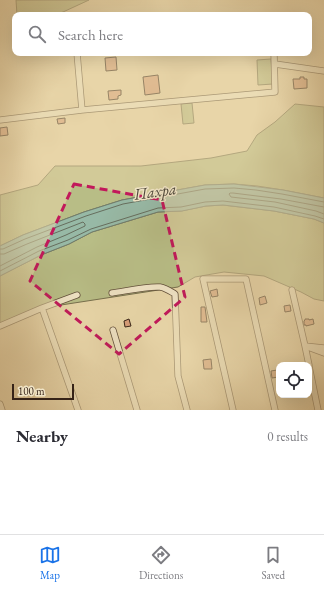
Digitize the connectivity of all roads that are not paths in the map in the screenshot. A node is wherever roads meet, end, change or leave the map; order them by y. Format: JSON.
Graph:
{"nodes":[{"id":1,"x":76,"y":56,"type":"edge"},
{"id":2,"x":274,"y":56,"type":"edge"},
{"id":3,"x":275,"y":64,"type":"junction"},
{"id":4,"x":324,"y":71,"type":"edge"},
{"id":5,"x":82,"y":110,"type":"junction"},
{"id":6,"x":0,"y":120,"type":"edge"},
{"id":7,"x":292,"y":290,"type":"dead end"},
{"id":8,"x":112,"y":293,"type":"dead end"},
{"id":9,"x":77,"y":295,"type":"dead end"},
{"id":10,"x":42,"y":308,"type":"junction"},
{"id":11,"x":0,"y":326,"type":"edge"},
{"id":12,"x":113,"y":330,"type":"dead end"},
{"id":13,"x":305,"y":346,"type":"junction"},
{"id":14,"x":324,"y":348,"type":"edge"},
{"id":15,"x":324,"y":354,"type":"edge"},
{"id":16,"x":308,"y":362,"type":"edge"},
{"id":17,"x":312,"y":380,"type":"edge"},
{"id":18,"x":0,"y":404,"type":"edge"},
{"id":19,"x":2,"y":410,"type":"edge"},
{"id":20,"x":78,"y":410,"type":"edge"},
{"id":21,"x":137,"y":410,"type":"edge"},
{"id":22,"x":187,"y":410,"type":"edge"},
{"id":23,"x":233,"y":410,"type":"edge"},
{"id":24,"x":275,"y":410,"type":"edge"},
{"id":25,"x":318,"y":410,"type":"edge"}],
"edges":[{"from":1,"to":5,"type":"lane"},
{"from":2,"to":3,"type":"lane"},
{"from":3,"to":4,"type":"lane"},
{"from":3,"to":5,"type":"lane"},
{"from":5,"to":6,"type":"lane"},
{"from":7,"to":13,"type":"lane"},
{"from":8,"to":22,"type":"lane"},
{"from":9,"to":10,"type":"lane"},
{"from":10,"to":11,"type":"lane"},
{"from":10,"to":20,"type":"lane"},
{"from":12,"to":21,"type":"lane"},
{"from":13,"to":14,"type":"lane"},
{"from":13,"to":15,"type":"lane"},
{"from":13,"to":16,"type":"lane"},
{"from":17,"to":25,"type":"lane"},
{"from":18,"to":19,"type":"lane"},
{"from":23,"to":24,"type":"lane"}]}
